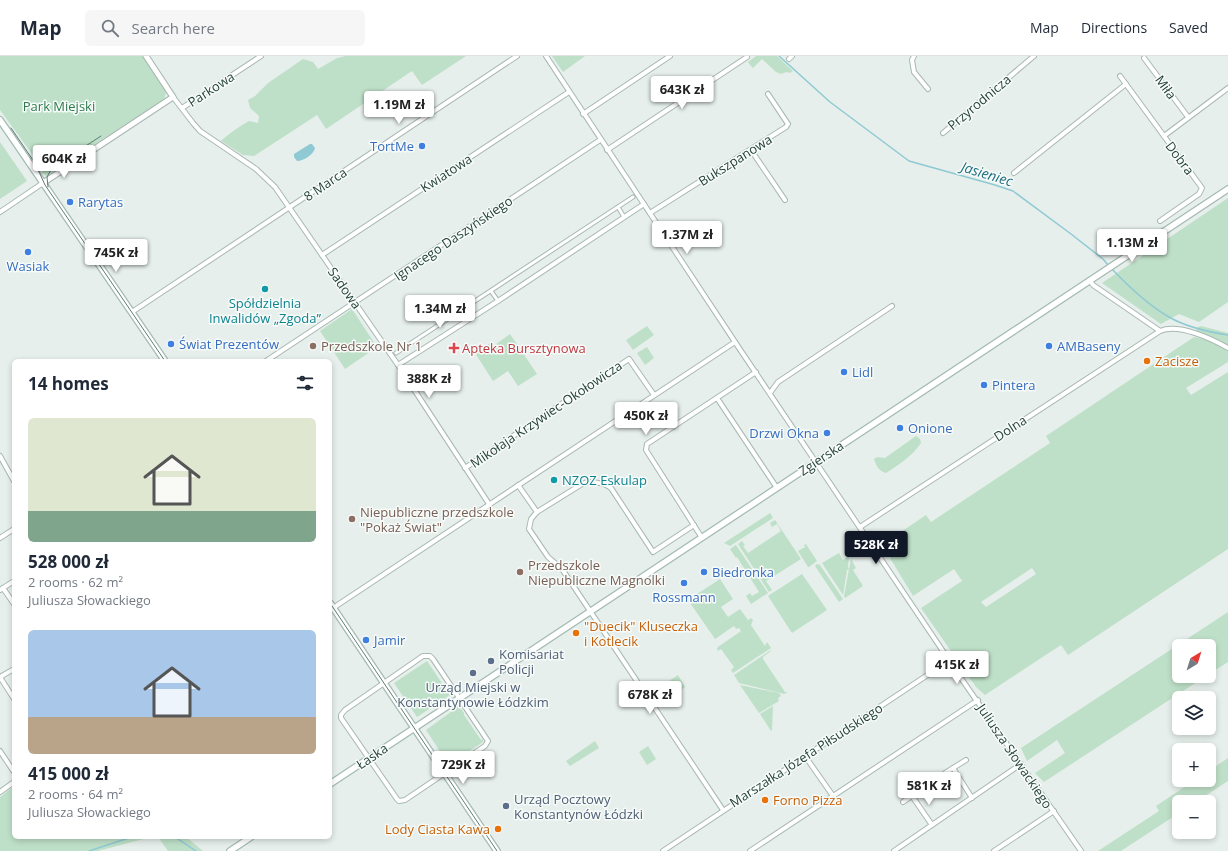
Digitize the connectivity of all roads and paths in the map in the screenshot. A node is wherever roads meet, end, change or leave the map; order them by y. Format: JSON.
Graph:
{"nodes":[{"id":1,"x":146,"y":56,"type":"edge"},
{"id":2,"x":261,"y":56,"type":"edge"},
{"id":3,"x":517,"y":56,"type":"edge"},
{"id":4,"x":546,"y":56,"type":"edge"},
{"id":5,"x":670,"y":56,"type":"edge"},
{"id":6,"x":914,"y":56,"type":"edge"},
{"id":7,"x":1034,"y":56,"type":"edge"},
{"id":8,"x":748,"y":57,"type":"dead end"},
{"id":9,"x":1144,"y":58,"type":"dead end"},
{"id":10,"x":1120,"y":76,"type":"dead end"},
{"id":11,"x":1126,"y":84,"type":"junction"},
{"id":12,"x":1228,"y":88,"type":"edge"},
{"id":13,"x":928,"y":89,"type":"dead end"},
{"id":14,"x":569,"y":92,"type":"junction"},
{"id":15,"x":768,"y":94,"type":"dead end"},
{"id":16,"x":173,"y":97,"type":"junction"},
{"id":17,"x":182,"y":108,"type":"junction"},
{"id":18,"x":583,"y":114,"type":"junction"},
{"id":19,"x":1188,"y":117,"type":"junction"},
{"id":20,"x":0,"y":120,"type":"edge"},
{"id":21,"x":943,"y":133,"type":"dead end"},
{"id":22,"x":1164,"y":136,"type":"junction"},
{"id":23,"x":600,"y":140,"type":"junction"},
{"id":24,"x":607,"y":150,"type":"junction"},
{"id":25,"x":751,"y":150,"type":"junction"},
{"id":26,"x":1014,"y":173,"type":"dead end"},
{"id":27,"x":44,"y":183,"type":"junction"},
{"id":28,"x":1228,"y":189,"type":"edge"},
{"id":29,"x":633,"y":197,"type":"dead end"},
{"id":30,"x":785,"y":200,"type":"dead end"},
{"id":31,"x":644,"y":204,"type":"junction"},
{"id":32,"x":618,"y":207,"type":"junction"},
{"id":33,"x":290,"y":208,"type":"junction"},
{"id":34,"x":0,"y":212,"type":"edge"},
{"id":35,"x":650,"y":213,"type":"junction"},
{"id":36,"x":624,"y":217,"type":"junction"},
{"id":37,"x":1160,"y":221,"type":"dead end"},
{"id":38,"x":322,"y":255,"type":"junction"},
{"id":39,"x":1090,"y":281,"type":"junction"},
{"id":40,"x":491,"y":291,"type":"junction"},
{"id":41,"x":498,"y":301,"type":"junction"},
{"id":42,"x":355,"y":303,"type":"junction"},
{"id":43,"x":892,"y":306,"type":"dead end"},
{"id":44,"x":132,"y":312,"type":"junction"},
{"id":45,"x":1160,"y":331,"type":"junction"},
{"id":46,"x":735,"y":342,"type":"junction"},
{"id":47,"x":1228,"y":348,"type":"edge"},
{"id":48,"x":396,"y":353,"type":"dead end"},
{"id":49,"x":164,"y":359,"type":"edge"},
{"id":50,"x":269,"y":359,"type":"edge"},
{"id":51,"x":398,"y":365,"type":"junction"},
{"id":52,"x":756,"y":372,"type":"junction"},
{"id":53,"x":770,"y":393,"type":"junction"},
{"id":54,"x":654,"y":395,"type":"junction"},
{"id":55,"x":717,"y":398,"type":"junction"},
{"id":56,"x":0,"y":456,"type":"edge"},
{"id":57,"x":1,"y":462,"type":"edge"},
{"id":58,"x":816,"y":462,"type":"junction"},
{"id":59,"x":465,"y":468,"type":"junction"},
{"id":60,"x":12,"y":478,"type":"edge"},
{"id":61,"x":518,"y":485,"type":"junction"},
{"id":62,"x":777,"y":488,"type":"junction"},
{"id":63,"x":489,"y":504,"type":"junction"},
{"id":64,"x":537,"y":512,"type":"junction"},
{"id":65,"x":694,"y":525,"type":"junction"},
{"id":66,"x":860,"y":527,"type":"junction"},
{"id":67,"x":12,"y":530,"type":"edge"},
{"id":68,"x":0,"y":538,"type":"edge"},
{"id":69,"x":702,"y":538,"type":"junction"},
{"id":70,"x":12,"y":582,"type":"edge"},
{"id":71,"x":1,"y":589,"type":"edge"},
{"id":72,"x":12,"y":602,"type":"edge"},
{"id":73,"x":332,"y":606,"type":"edge"},
{"id":74,"x":591,"y":611,"type":"junction"},
{"id":75,"x":950,"y":660,"type":"junction"},
{"id":76,"x":12,"y":670,"type":"edge"},
{"id":77,"x":0,"y":677,"type":"edge"},
{"id":78,"x":384,"y":683,"type":"junction"},
{"id":79,"x":12,"y":696,"type":"edge"},
{"id":80,"x":459,"y":699,"type":"junction"},
{"id":81,"x":978,"y":700,"type":"junction"},
{"id":82,"x":414,"y":728,"type":"junction"},
{"id":83,"x":0,"y":751,"type":"edge"},
{"id":84,"x":805,"y":756,"type":"junction"},
{"id":85,"x":369,"y":758,"type":"junction"},
{"id":86,"x":966,"y":760,"type":"dead end"},
{"id":87,"x":1021,"y":764,"type":"junction"},
{"id":88,"x":953,"y":768,"type":"junction"},
{"id":89,"x":12,"y":769,"type":"edge"},
{"id":90,"x":445,"y":773,"type":"junction"},
{"id":91,"x":945,"y":773,"type":"dead end"},
{"id":92,"x":12,"y":783,"type":"edge"},
{"id":93,"x":332,"y":783,"type":"edge"},
{"id":94,"x":0,"y":792,"type":"edge"},
{"id":95,"x":918,"y":792,"type":"dead end"},
{"id":96,"x":833,"y":796,"type":"junction"},
{"id":97,"x":912,"y":796,"type":"junction"},
{"id":98,"x":972,"y":798,"type":"junction"},
{"id":99,"x":903,"y":802,"type":"dead end"},
{"id":100,"x":723,"y":810,"type":"junction"},
{"id":101,"x":1054,"y":811,"type":"junction"},
{"id":102,"x":932,"y":825,"type":"junction"},
{"id":103,"x":247,"y":839,"type":"edge"},
{"id":104,"x":230,"y":851,"type":"edge"},
{"id":105,"x":497,"y":851,"type":"edge"},
{"id":106,"x":663,"y":851,"type":"edge"},
{"id":107,"x":750,"y":851,"type":"edge"},
{"id":108,"x":894,"y":851,"type":"edge"},
{"id":109,"x":994,"y":851,"type":"edge"},
{"id":110,"x":1081,"y":851,"type":"edge"}],
"edges":[{"from":1,"to":16,"type":"street"},
{"from":2,"to":17,"type":"street","name":"Parkowa"},
{"from":3,"to":33,"type":"street","name":"8 Marca"},
{"from":4,"to":14,"type":"street","name":"Juliusza Słowackiego"},
{"from":5,"to":18,"type":"street"},
{"from":6,"to":13,"type":"street"},
{"from":7,"to":21,"type":"street","name":"Przyrodnicza"},
{"from":8,"to":24,"type":"street"},
{"from":9,"to":19,"type":"street","name":"Miła"},
{"from":10,"to":11,"type":"street","name":"Dobra"},
{"from":11,"to":22,"type":"street","name":"Dobra"},
{"from":11,"to":26,"type":"street"},
{"from":12,"to":19,"type":"street"},
{"from":14,"to":18,"type":"street","name":"Juliusza Słowackiego"},
{"from":14,"to":38,"type":"street","name":"Kwiatowa"},
{"from":15,"to":25,"type":"street","name":"Bukszpanowa"},
{"from":16,"to":17,"type":"street","name":"Sadowa"},
{"from":16,"to":27,"type":"street"},
{"from":17,"to":33,"type":"street","name":"Sadowa"},
{"from":18,"to":23,"type":"street","name":"Juliusza Słowackiego"},
{"from":19,"to":22,"type":"street"},
{"from":20,"to":27,"type":"main road"},
{"from":22,"to":37,"type":"street","name":"Dobra"},
{"from":23,"to":24,"type":"street","name":"Juliusza Słowackiego"},
{"from":23,"to":42,"type":"street","name":"Ignacego Daszyńskiego"},
{"from":24,"to":31,"type":"street","name":"Juliusza Słowackiego"},
{"from":25,"to":30,"type":"street"},
{"from":25,"to":35,"type":"street","name":"Bukszpanowa"},
{"from":27,"to":34,"type":"street"},
{"from":27,"to":44,"type":"main road"},
{"from":28,"to":39,"type":"main road","name":"Zgierska"},
{"from":29,"to":32,"type":"street"},
{"from":31,"to":35,"type":"street","name":"Juliusza Słowackiego"},
{"from":31,"to":36,"type":"street"},
{"from":32,"to":36,"type":"street"},
{"from":32,"to":40,"type":"street"},
{"from":33,"to":38,"type":"street","name":"Sadowa"},
{"from":33,"to":44,"type":"street","name":"8 Marca"},
{"from":35,"to":46,"type":"street","name":"Juliusza Słowackiego"},
{"from":36,"to":41,"type":"street"},
{"from":38,"to":42,"type":"street","name":"Sadowa"},
{"from":39,"to":45,"type":"street"},
{"from":39,"to":58,"type":"main road","name":"Zgierska"},
{"from":40,"to":41,"type":"street"},
{"from":40,"to":48,"type":"street"},
{"from":41,"to":51,"type":"street"},
{"from":42,"to":50,"type":"street","name":"Ignacego Daszyńskiego"},
{"from":42,"to":51,"type":"street","name":"Sadowa"},
{"from":43,"to":53,"type":"street"},
{"from":44,"to":49,"type":"main road"},
{"from":45,"to":47,"type":"street"},
{"from":45,"to":66,"type":"street","name":"Dolna"},
{"from":46,"to":52,"type":"street","name":"Juliusza Słowackiego"},
{"from":46,"to":54,"type":"street"},
{"from":51,"to":59,"type":"street","name":"Sadowa"},
{"from":52,"to":53,"type":"street","name":"Juliusza Słowackiego"},
{"from":52,"to":55,"type":"street"},
{"from":53,"to":58,"type":"street","name":"Juliusza Słowackiego"},
{"from":54,"to":59,"type":"street","name":"Mikołaja Krzywiec-Okołowicza"},
{"from":54,"to":61,"type":"street"},
{"from":55,"to":62,"type":"street"},
{"from":55,"to":65,"type":"street"},
{"from":56,"to":57,"type":"street"},
{"from":57,"to":60,"type":"street"},
{"from":58,"to":62,"type":"main road","name":"Zgierska"},
{"from":58,"to":66,"type":"street","name":"Juliusza Słowackiego"},
{"from":59,"to":63,"type":"street","name":"Sadowa"},
{"from":61,"to":63,"type":"street"},
{"from":61,"to":64,"type":"street"},
{"from":62,"to":69,"type":"main road","name":"Zgierska"},
{"from":63,"to":73,"type":"street"},
{"from":64,"to":65,"type":"street"},
{"from":64,"to":74,"type":"street"},
{"from":65,"to":69,"type":"street"},
{"from":66,"to":75,"type":"street","name":"Juliusza Słowackiego"},
{"from":67,"to":68,"type":"street"},
{"from":69,"to":74,"type":"main road","name":"Zgierska"},
{"from":70,"to":71,"type":"street"},
{"from":71,"to":72,"type":"street"},
{"from":73,"to":78,"type":"main road"},
{"from":74,"to":80,"type":"main road","name":"Zgierska"},
{"from":74,"to":100,"type":"street"},
{"from":75,"to":81,"type":"street","name":"Juliusza Słowackiego"},
{"from":75,"to":84,"type":"street","name":"Marszałka Józefa Piłsudskiego"},
{"from":76,"to":77,"type":"street"},
{"from":77,"to":79,"type":"street"},
{"from":78,"to":80,"type":"street"},
{"from":78,"to":82,"type":"main road"},
{"from":78,"to":85,"type":"street"},
{"from":80,"to":82,"type":"main road","name":"Zgierska"},
{"from":80,"to":90,"type":"street"},
{"from":81,"to":87,"type":"street","name":"Juliusza Słowackiego"},
{"from":81,"to":96,"type":"street"},
{"from":82,"to":85,"type":"main road","name":"Łaska"},
{"from":82,"to":90,"type":"main road"},
{"from":83,"to":89,"type":"street"},
{"from":84,"to":96,"type":"street"},
{"from":84,"to":100,"type":"street","name":"Marszałka Józefa Piłsudskiego"},
{"from":85,"to":90,"type":"street"},
{"from":85,"to":93,"type":"main road","name":"Łaska"},
{"from":86,"to":88,"type":"street"},
{"from":87,"to":98,"type":"street"},
{"from":87,"to":101,"type":"street","name":"Juliusza Słowackiego"},
{"from":88,"to":91,"type":"street"},
{"from":88,"to":98,"type":"street"},
{"from":90,"to":105,"type":"main road"},
{"from":92,"to":94,"type":"street"},
{"from":95,"to":97,"type":"street"},
{"from":96,"to":107,"type":"street"},
{"from":97,"to":99,"type":"street"},
{"from":97,"to":102,"type":"street"},
{"from":98,"to":102,"type":"street"},
{"from":100,"to":106,"type":"street","name":"Marszałka Józefa Piłsudskiego"},
{"from":101,"to":109,"type":"street"},
{"from":101,"to":110,"type":"street","name":"Juliusza Słowackiego"},
{"from":102,"to":108,"type":"street"},
{"from":103,"to":104,"type":"main road"}]}
